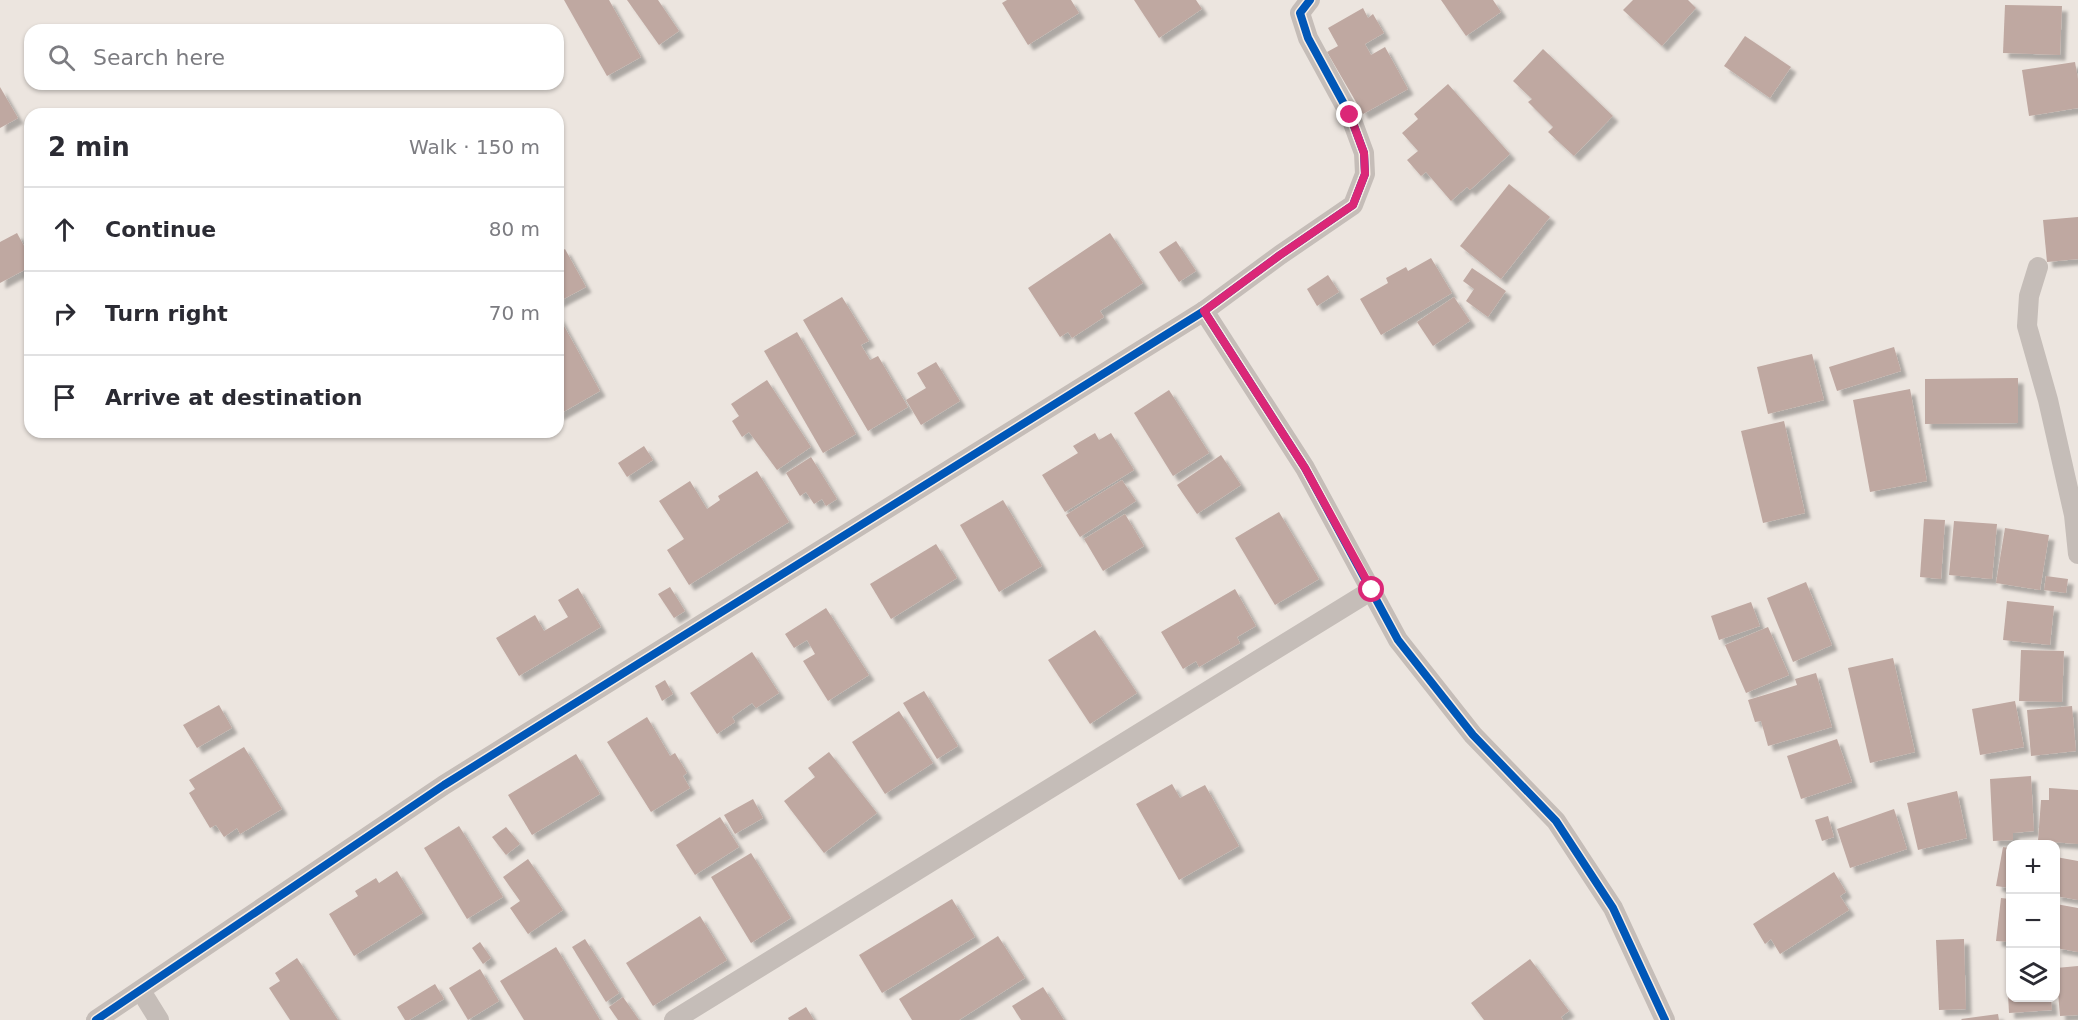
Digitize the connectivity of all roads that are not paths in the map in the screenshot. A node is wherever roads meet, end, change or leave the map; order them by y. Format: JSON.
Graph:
{"nodes":[{"id":1,"x":1310,"y":0,"type":"edge"},
{"id":2,"x":2038,"y":267,"type":"dead end"},
{"id":3,"x":1204,"y":311,"type":"junction"},
{"id":4,"x":2076,"y":514,"type":"edge"},
{"id":5,"x":2078,"y":554,"type":"edge"},
{"id":6,"x":1372,"y":590,"type":"junction"},
{"id":7,"x":141,"y":991,"type":"junction"},
{"id":8,"x":96,"y":1020,"type":"edge"},
{"id":9,"x":159,"y":1020,"type":"edge"},
{"id":10,"x":674,"y":1020,"type":"edge"},
{"id":11,"x":1665,"y":1020,"type":"edge"}],
"edges":[{"from":1,"to":3,"type":"street"},
{"from":2,"to":4,"type":"street"},
{"from":3,"to":6,"type":"street"},
{"from":3,"to":7,"type":"street"},
{"from":4,"to":5,"type":"street"},
{"from":6,"to":10,"type":"street"},
{"from":6,"to":11,"type":"street"},
{"from":7,"to":8,"type":"street"},
{"from":7,"to":9,"type":"street"}]}
